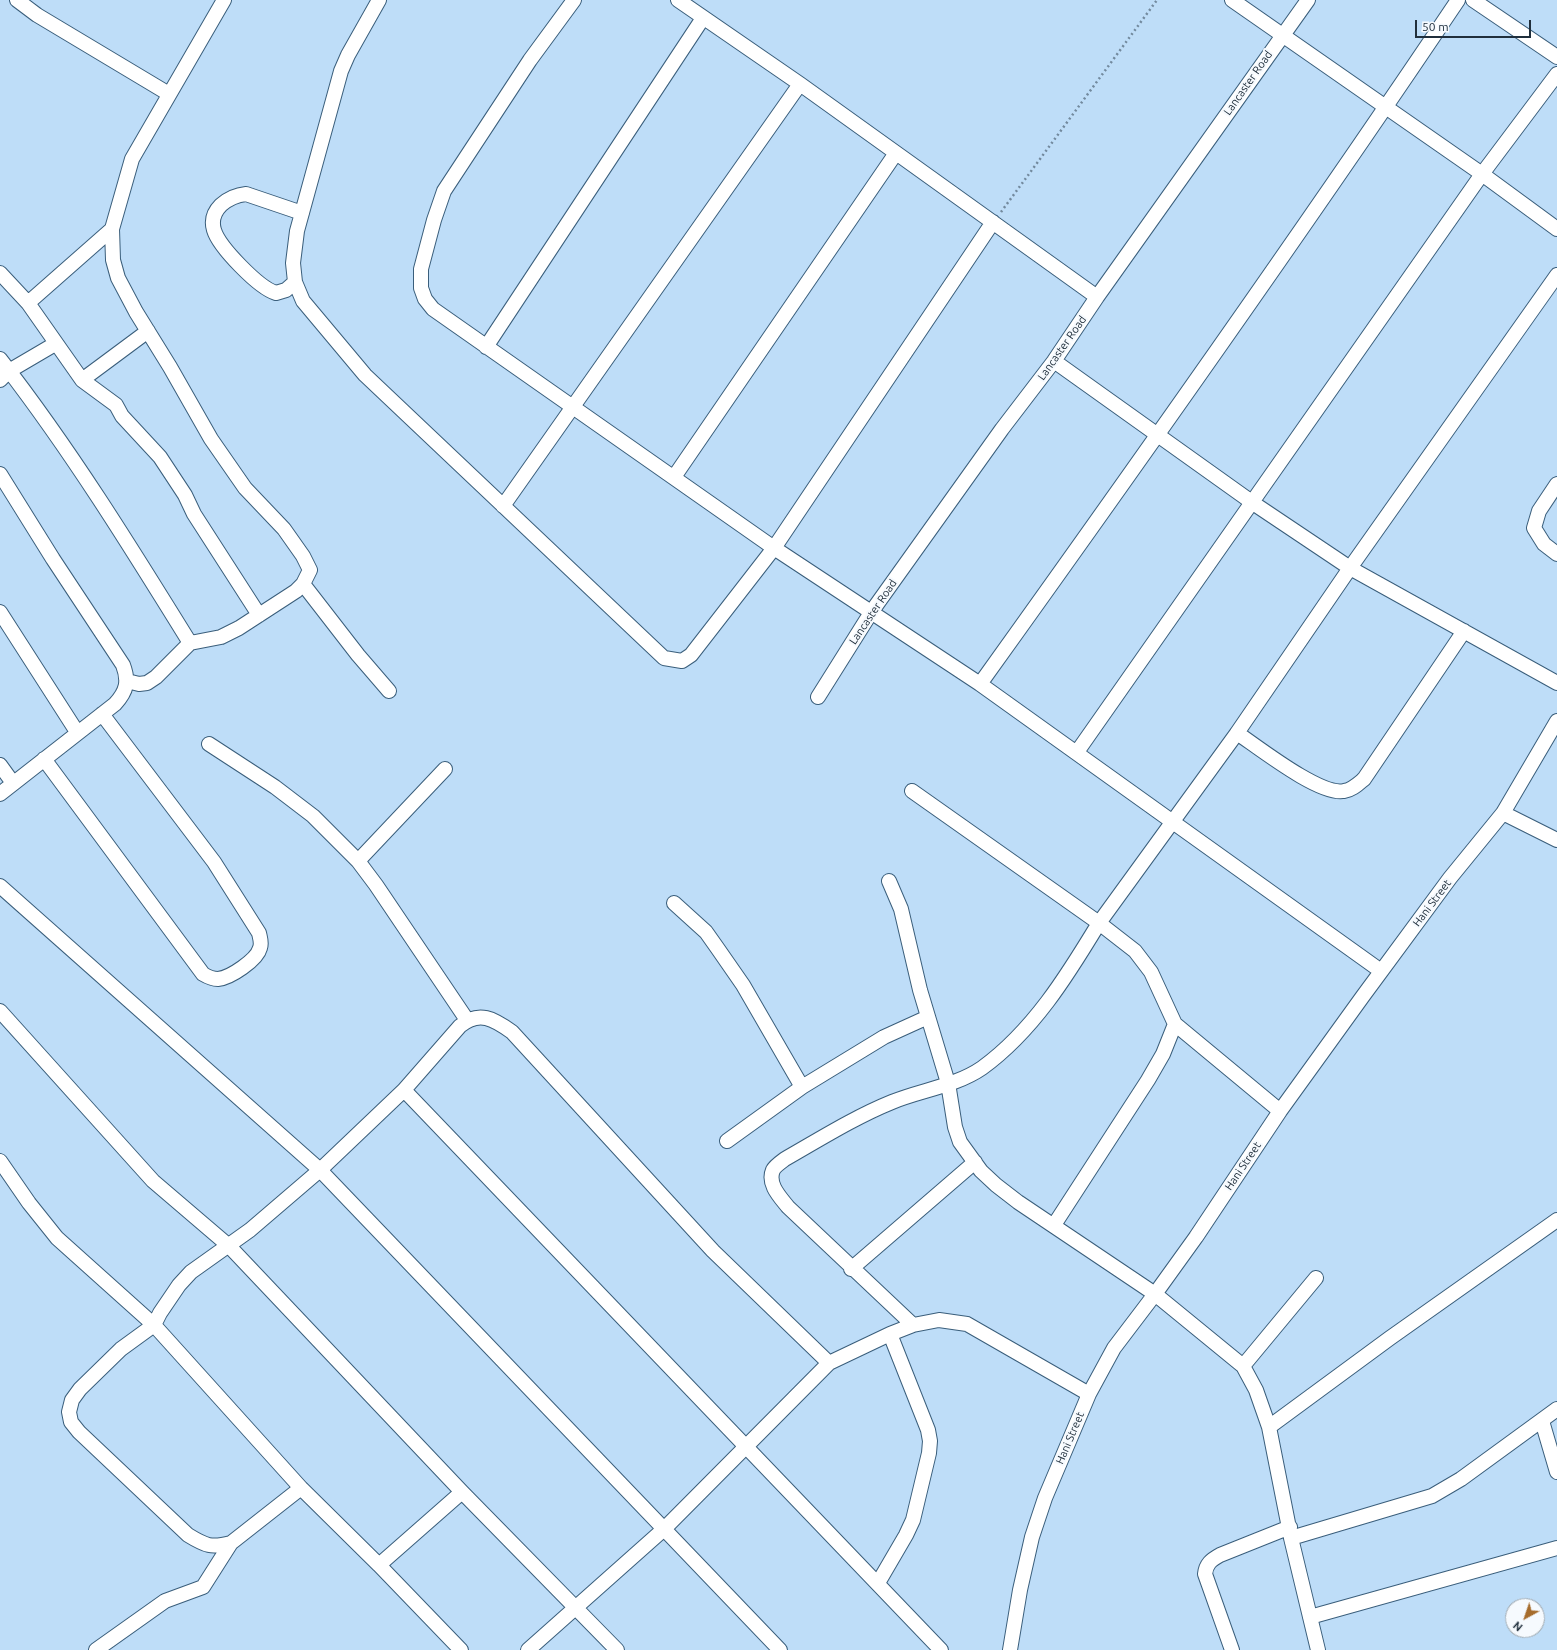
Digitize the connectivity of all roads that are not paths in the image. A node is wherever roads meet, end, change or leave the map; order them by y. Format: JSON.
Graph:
{"nodes":[{"id":1,"x":17,"y":0,"type":"edge"},
{"id":2,"x":224,"y":0,"type":"edge"},
{"id":3,"x":379,"y":0,"type":"edge"},
{"id":4,"x":574,"y":0,"type":"edge"},
{"id":5,"x":678,"y":0,"type":"edge"},
{"id":6,"x":1232,"y":0,"type":"edge"},
{"id":7,"x":1308,"y":0,"type":"edge"},
{"id":8,"x":1458,"y":0,"type":"edge"},
{"id":9,"x":1473,"y":0,"type":"edge"},
{"id":10,"x":703,"y":18,"type":"junction"},
{"id":11,"x":1282,"y":36,"type":"junction"},
{"id":12,"x":1557,"y":57,"type":"edge"},
{"id":13,"x":1557,"y":74,"type":"edge"},
{"id":14,"x":800,"y":84,"type":"junction"},
{"id":15,"x":169,"y":94,"type":"junction"},
{"id":16,"x":1386,"y":108,"type":"junction"},
{"id":17,"x":896,"y":153,"type":"junction"},
{"id":18,"x":1482,"y":174,"type":"junction"},
{"id":19,"x":302,"y":213,"type":"junction"},
{"id":20,"x":993,"y":222,"type":"junction"},
{"id":21,"x":1557,"y":229,"type":"edge"},
{"id":22,"x":112,"y":230,"type":"junction"},
{"id":23,"x":0,"y":272,"type":"edge"},
{"id":24,"x":1557,"y":275,"type":"edge"},
{"id":25,"x":295,"y":282,"type":"junction"},
{"id":26,"x":1097,"y":297,"type":"junction"},
{"id":27,"x":28,"y":303,"type":"junction"},
{"id":28,"x":148,"y":331,"type":"junction"},
{"id":29,"x":56,"y":344,"type":"junction"},
{"id":30,"x":486,"y":347,"type":"junction"},
{"id":31,"x":0,"y":359,"type":"edge"},
{"id":32,"x":1054,"y":361,"type":"junction"},
{"id":33,"x":5,"y":376,"type":"edge"},
{"id":34,"x":82,"y":380,"type":"junction"},
{"id":35,"x":572,"y":408,"type":"junction"},
{"id":36,"x":1158,"y":435,"type":"junction"},
{"id":37,"x":0,"y":474,"type":"edge"},
{"id":38,"x":674,"y":477,"type":"junction"},
{"id":39,"x":1557,"y":484,"type":"edge"},
{"id":40,"x":1253,"y":503,"type":"junction"},
{"id":41,"x":503,"y":506,"type":"junction"},
{"id":42,"x":774,"y":548,"type":"junction"},
{"id":43,"x":1557,"y":554,"type":"edge"},
{"id":44,"x":1350,"y":568,"type":"junction"},
{"id":45,"x":303,"y":584,"type":"junction"},
{"id":46,"x":872,"y":611,"type":"junction"},
{"id":47,"x":0,"y":612,"type":"edge"},
{"id":48,"x":259,"y":615,"type":"junction"},
{"id":49,"x":1464,"y":631,"type":"junction"},
{"id":50,"x":190,"y":643,"type":"junction"},
{"id":51,"x":127,"y":681,"type":"junction"},
{"id":52,"x":980,"y":684,"type":"junction"},
{"id":53,"x":1557,"y":684,"type":"edge"},
{"id":54,"x":389,"y":691,"type":"dead end"},
{"id":55,"x":818,"y":697,"type":"dead end"},
{"id":56,"x":102,"y":714,"type":"junction"},
{"id":57,"x":1557,"y":721,"type":"edge"},
{"id":58,"x":77,"y":732,"type":"junction"},
{"id":59,"x":1237,"y":734,"type":"junction"},
{"id":60,"x":209,"y":744,"type":"dead end"},
{"id":61,"x":1077,"y":752,"type":"junction"},
{"id":62,"x":44,"y":759,"type":"junction"},
{"id":63,"x":0,"y":765,"type":"edge"},
{"id":64,"x":445,"y":769,"type":"dead end"},
{"id":65,"x":13,"y":783,"type":"junction"},
{"id":66,"x":912,"y":791,"type":"dead end"},
{"id":67,"x":0,"y":794,"type":"edge"},
{"id":68,"x":1503,"y":813,"type":"junction"},
{"id":69,"x":1173,"y":823,"type":"junction"},
{"id":70,"x":1557,"y":840,"type":"edge"},
{"id":71,"x":358,"y":861,"type":"junction"},
{"id":72,"x":890,"y":881,"type":"dead end"},
{"id":73,"x":0,"y":886,"type":"edge"},
{"id":74,"x":674,"y":903,"type":"dead end"},
{"id":75,"x":1099,"y":923,"type":"junction"},
{"id":76,"x":1381,"y":971,"type":"junction"},
{"id":77,"x":0,"y":1011,"type":"edge"},
{"id":78,"x":928,"y":1017,"type":"junction"},
{"id":79,"x":467,"y":1020,"type":"junction"},
{"id":80,"x":1175,"y":1024,"type":"junction"},
{"id":81,"x":948,"y":1083,"type":"junction"},
{"id":82,"x":802,"y":1087,"type":"junction"},
{"id":83,"x":404,"y":1090,"type":"junction"},
{"id":84,"x":1280,"y":1111,"type":"junction"},
{"id":85,"x":727,"y":1141,"type":"dead end"},
{"id":86,"x":0,"y":1161,"type":"edge"},
{"id":87,"x":975,"y":1162,"type":"junction"},
{"id":88,"x":320,"y":1170,"type":"junction"},
{"id":89,"x":1556,"y":1223,"type":"edge"},
{"id":90,"x":1054,"y":1225,"type":"junction"},
{"id":91,"x":230,"y":1246,"type":"junction"},
{"id":92,"x":852,"y":1269,"type":"junction"},
{"id":93,"x":1316,"y":1278,"type":"dead end"},
{"id":94,"x":1155,"y":1294,"type":"junction"},
{"id":95,"x":154,"y":1325,"type":"junction"},
{"id":96,"x":913,"y":1325,"type":"junction"},
{"id":97,"x":890,"y":1334,"type":"junction"},
{"id":98,"x":828,"y":1364,"type":"junction"},
{"id":99,"x":1243,"y":1366,"type":"junction"},
{"id":100,"x":1089,"y":1394,"type":"junction"},
{"id":101,"x":1557,"y":1409,"type":"edge"},
{"id":102,"x":1542,"y":1421,"type":"junction"},
{"id":103,"x":1269,"y":1427,"type":"junction"},
{"id":104,"x":745,"y":1447,"type":"junction"},
{"id":105,"x":1557,"y":1472,"type":"edge"},
{"id":106,"x":301,"y":1488,"type":"junction"},
{"id":107,"x":462,"y":1492,"type":"junction"},
{"id":108,"x":664,"y":1529,"type":"junction"},
{"id":109,"x":1290,"y":1533,"type":"junction"},
{"id":110,"x":231,"y":1543,"type":"junction"},
{"id":111,"x":1557,"y":1548,"type":"edge"},
{"id":112,"x":379,"y":1565,"type":"junction"},
{"id":113,"x":878,"y":1583,"type":"junction"},
{"id":114,"x":576,"y":1608,"type":"junction"},
{"id":115,"x":1310,"y":1617,"type":"junction"},
{"id":116,"x":96,"y":1650,"type":"edge"},
{"id":117,"x":461,"y":1650,"type":"edge"},
{"id":118,"x":528,"y":1650,"type":"edge"},
{"id":119,"x":617,"y":1650,"type":"edge"},
{"id":120,"x":780,"y":1650,"type":"edge"},
{"id":121,"x":941,"y":1650,"type":"edge"},
{"id":122,"x":1010,"y":1650,"type":"edge"},
{"id":123,"x":1232,"y":1650,"type":"edge"},
{"id":124,"x":1318,"y":1650,"type":"edge"}],
"edges":[{"from":1,"to":15,"type":"street"},
{"from":2,"to":15,"type":"street"},
{"from":3,"to":19,"type":"street"},
{"from":4,"to":30,"type":"street"},
{"from":5,"to":10,"type":"street"},
{"from":6,"to":11,"type":"street"},
{"from":7,"to":11,"type":"street","name":"Lancaster Road"},
{"from":8,"to":16,"type":"street"},
{"from":9,"to":12,"type":"street"},
{"from":10,"to":14,"type":"street"},
{"from":10,"to":30,"type":"street"},
{"from":11,"to":16,"type":"street"},
{"from":11,"to":26,"type":"street","name":"Lancaster Road"},
{"from":13,"to":18,"type":"street"},
{"from":14,"to":17,"type":"street"},
{"from":14,"to":35,"type":"street"},
{"from":15,"to":22,"type":"street"},
{"from":16,"to":18,"type":"street"},
{"from":16,"to":36,"type":"street"},
{"from":17,"to":20,"type":"street"},
{"from":17,"to":38,"type":"street"},
{"from":18,"to":21,"type":"street"},
{"from":18,"to":40,"type":"street"},
{"from":19,"to":25,"type":"street"},
{"from":19,"to":25,"type":"street"},
{"from":20,"to":26,"type":"street"},
{"from":20,"to":42,"type":"street"},
{"from":22,"to":27,"type":"street"},
{"from":22,"to":28,"type":"street"},
{"from":23,"to":27,"type":"street"},
{"from":24,"to":44,"type":"street"},
{"from":25,"to":41,"type":"street"},
{"from":26,"to":32,"type":"street","name":"Lancaster Road"},
{"from":27,"to":29,"type":"street"},
{"from":28,"to":34,"type":"street"},
{"from":28,"to":45,"type":"street"},
{"from":29,"to":33,"type":"street"},
{"from":29,"to":34,"type":"street"},
{"from":30,"to":35,"type":"street"},
{"from":31,"to":33,"type":"street"},
{"from":32,"to":36,"type":"street"},
{"from":32,"to":46,"type":"street","name":"Lancaster Road"},
{"from":33,"to":50,"type":"street"},
{"from":34,"to":48,"type":"street"},
{"from":35,"to":38,"type":"street"},
{"from":35,"to":41,"type":"street"},
{"from":36,"to":40,"type":"street"},
{"from":36,"to":52,"type":"street"},
{"from":37,"to":51,"type":"street"},
{"from":38,"to":42,"type":"street"},
{"from":39,"to":43,"type":"street"},
{"from":40,"to":44,"type":"street"},
{"from":40,"to":61,"type":"street"},
{"from":41,"to":42,"type":"street"},
{"from":42,"to":46,"type":"street"},
{"from":44,"to":49,"type":"street"},
{"from":44,"to":59,"type":"street"},
{"from":45,"to":48,"type":"street"},
{"from":45,"to":54,"type":"street"},
{"from":46,"to":52,"type":"street"},
{"from":46,"to":55,"type":"street","name":"Lancaster Road"},
{"from":47,"to":58,"type":"street"},
{"from":48,"to":50,"type":"street"},
{"from":49,"to":53,"type":"street"},
{"from":49,"to":59,"type":"street"},
{"from":50,"to":51,"type":"street"},
{"from":51,"to":56,"type":"street"},
{"from":52,"to":61,"type":"street"},
{"from":56,"to":58,"type":"street"},
{"from":56,"to":62,"type":"street"},
{"from":57,"to":68,"type":"street","name":"Hani Street"},
{"from":58,"to":62,"type":"street"},
{"from":59,"to":69,"type":"street"},
{"from":60,"to":71,"type":"street"},
{"from":61,"to":69,"type":"street"},
{"from":62,"to":65,"type":"street"},
{"from":63,"to":65,"type":"street"},
{"from":64,"to":71,"type":"street"},
{"from":65,"to":67,"type":"street"},
{"from":66,"to":75,"type":"street"},
{"from":68,"to":70,"type":"street"},
{"from":68,"to":76,"type":"street","name":"Hani Street"},
{"from":69,"to":75,"type":"street"},
{"from":69,"to":76,"type":"street"},
{"from":71,"to":79,"type":"street"},
{"from":72,"to":78,"type":"street"},
{"from":73,"to":88,"type":"street"},
{"from":74,"to":82,"type":"street"},
{"from":75,"to":80,"type":"street"},
{"from":75,"to":81,"type":"street"},
{"from":76,"to":84,"type":"street","name":"Hani Street"},
{"from":77,"to":91,"type":"street"},
{"from":78,"to":81,"type":"street"},
{"from":78,"to":82,"type":"street"},
{"from":79,"to":83,"type":"street"},
{"from":79,"to":98,"type":"street"},
{"from":80,"to":84,"type":"street"},
{"from":80,"to":90,"type":"street"},
{"from":81,"to":87,"type":"street"},
{"from":81,"to":92,"type":"street"},
{"from":82,"to":85,"type":"street"},
{"from":83,"to":88,"type":"street"},
{"from":83,"to":104,"type":"street"},
{"from":84,"to":94,"type":"street","name":"Hani Street"},
{"from":86,"to":95,"type":"street"},
{"from":87,"to":90,"type":"street"},
{"from":87,"to":92,"type":"street"},
{"from":88,"to":91,"type":"street"},
{"from":88,"to":108,"type":"street"},
{"from":89,"to":103,"type":"street"},
{"from":90,"to":94,"type":"street"},
{"from":91,"to":95,"type":"street"},
{"from":91,"to":107,"type":"street"},
{"from":92,"to":96,"type":"street"},
{"from":93,"to":99,"type":"street"},
{"from":94,"to":99,"type":"street"},
{"from":94,"to":100,"type":"street","name":"Hani Street"},
{"from":95,"to":106,"type":"street"},
{"from":95,"to":110,"type":"street"},
{"from":96,"to":97,"type":"street"},
{"from":96,"to":100,"type":"street"},
{"from":97,"to":98,"type":"street"},
{"from":97,"to":113,"type":"street"},
{"from":98,"to":104,"type":"street"},
{"from":99,"to":103,"type":"street"},
{"from":100,"to":122,"type":"street","name":"Hani Street"},
{"from":101,"to":102,"type":"street"},
{"from":102,"to":105,"type":"street"},
{"from":102,"to":109,"type":"street"},
{"from":103,"to":109,"type":"street"},
{"from":104,"to":108,"type":"street"},
{"from":104,"to":113,"type":"street"},
{"from":106,"to":110,"type":"street"},
{"from":106,"to":112,"type":"street"},
{"from":107,"to":112,"type":"street"},
{"from":107,"to":114,"type":"street"},
{"from":108,"to":114,"type":"street"},
{"from":108,"to":120,"type":"street"},
{"from":109,"to":115,"type":"street"},
{"from":109,"to":123,"type":"street"},
{"from":110,"to":116,"type":"street"},
{"from":111,"to":115,"type":"street"},
{"from":112,"to":117,"type":"street"},
{"from":113,"to":121,"type":"street"},
{"from":114,"to":118,"type":"street"},
{"from":114,"to":119,"type":"street"},
{"from":115,"to":124,"type":"street"}]}
